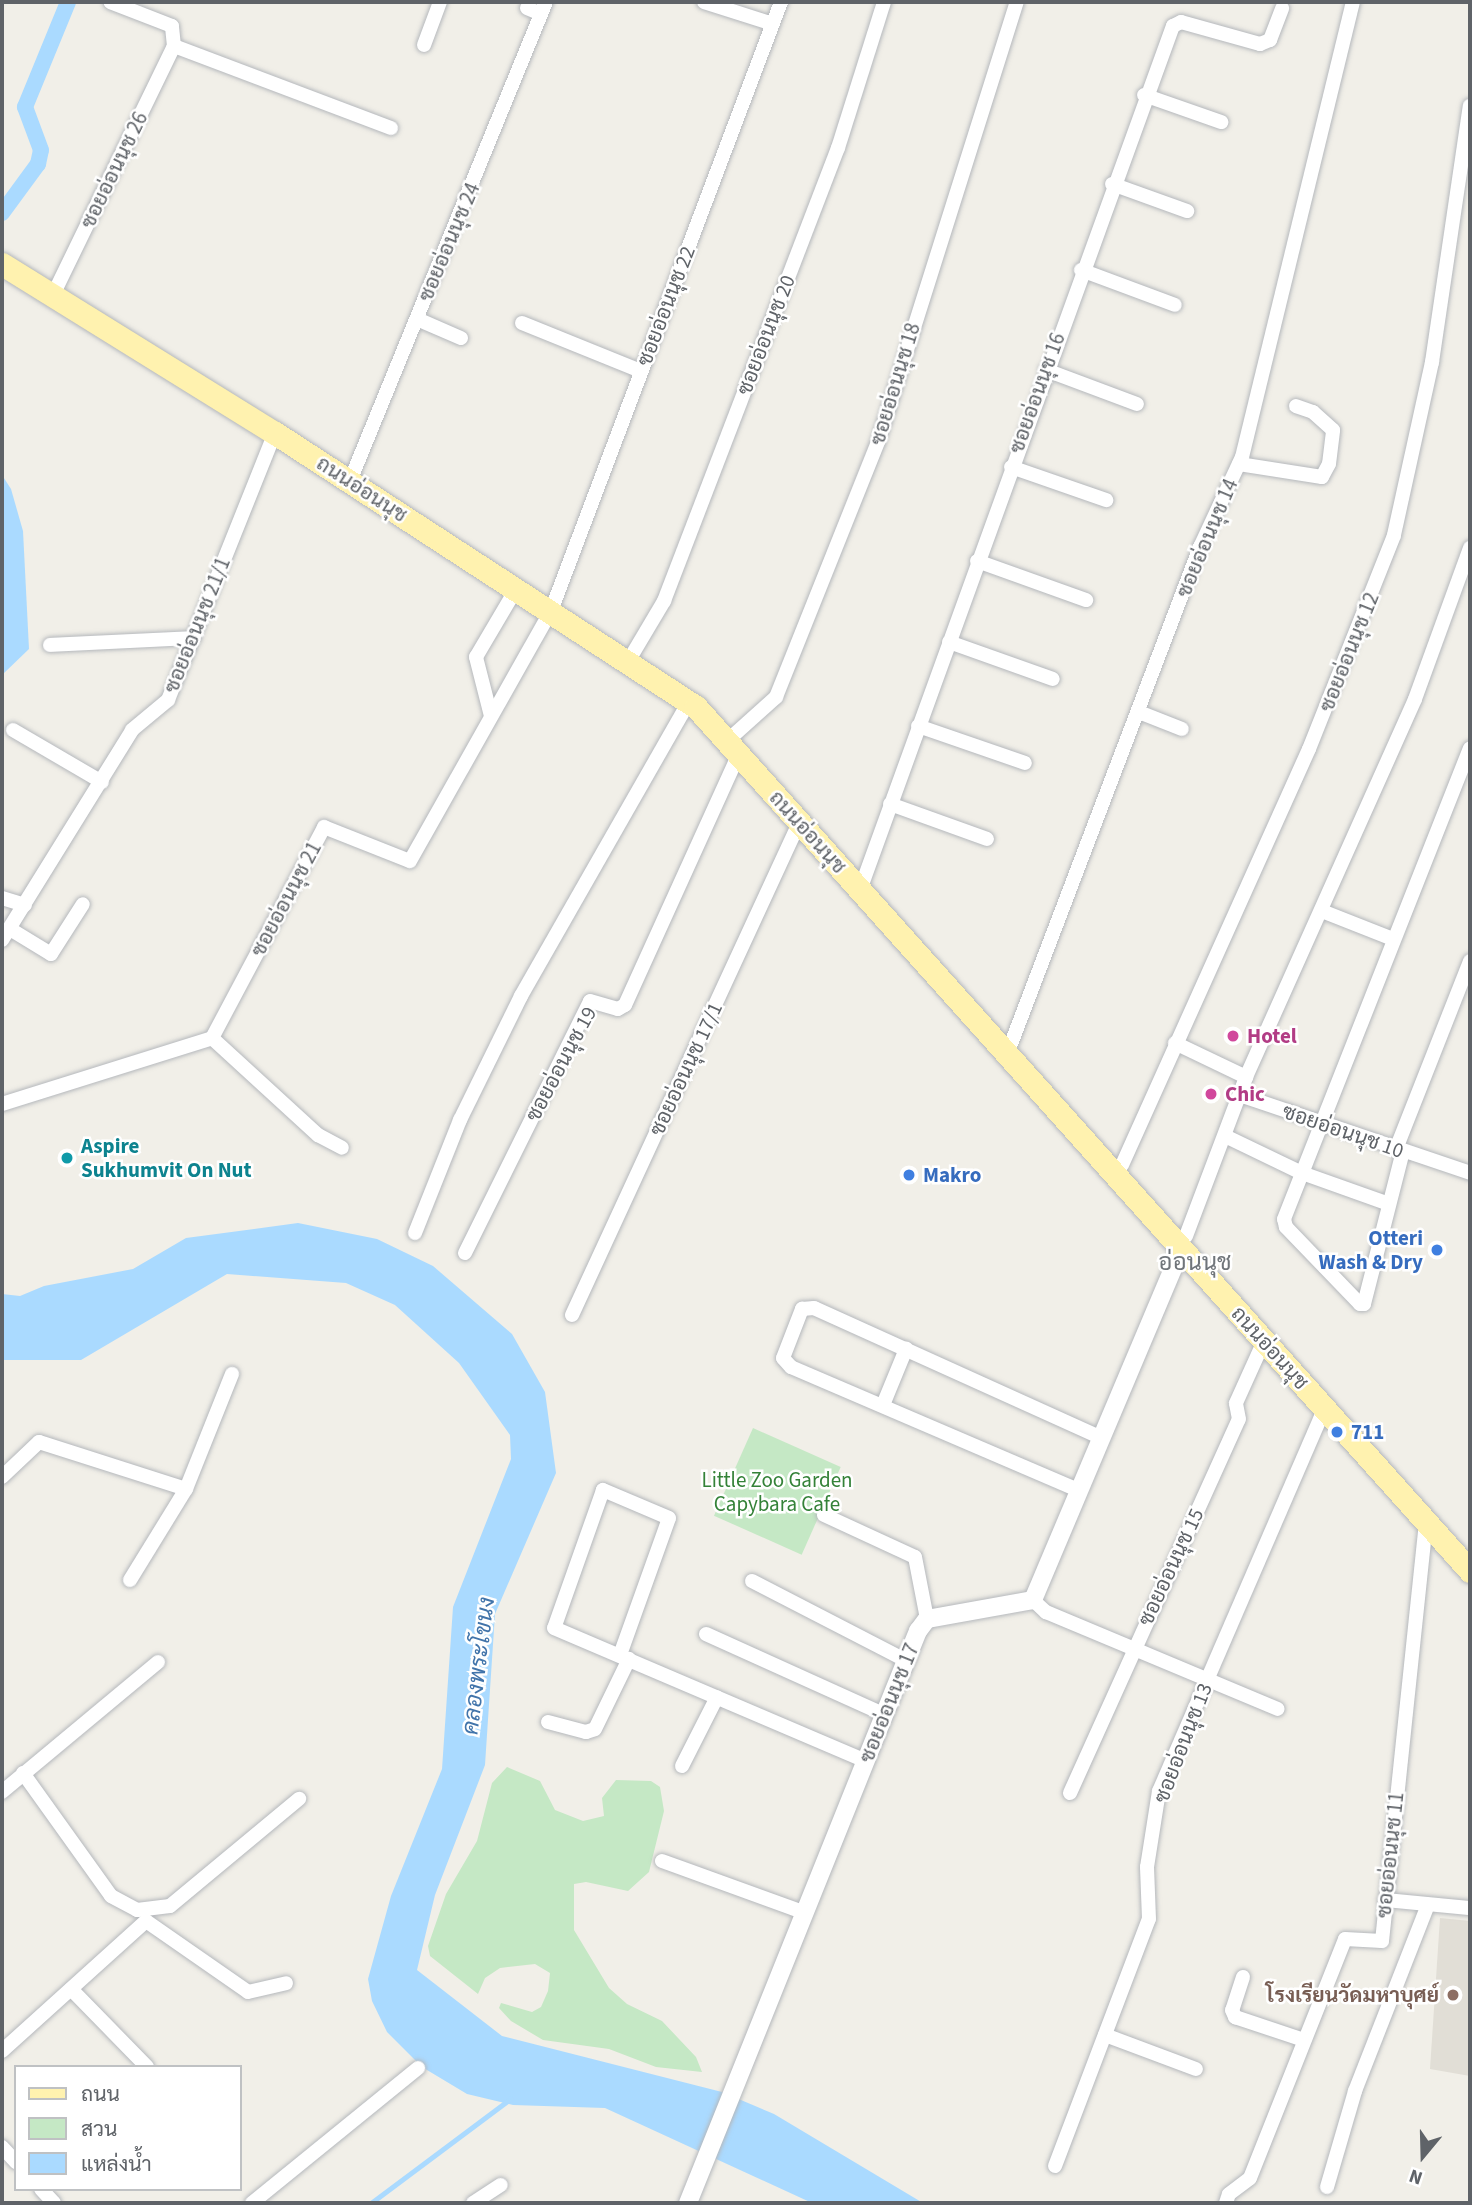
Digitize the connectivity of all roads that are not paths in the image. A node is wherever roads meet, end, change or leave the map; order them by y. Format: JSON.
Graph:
{"nodes":[{"id":1,"x":110,"y":2,"type":"edge"},
{"id":2,"x":440,"y":2,"type":"edge"},
{"id":3,"x":704,"y":2,"type":"edge"},
{"id":4,"x":781,"y":2,"type":"edge"},
{"id":5,"x":884,"y":2,"type":"edge"},
{"id":6,"x":1017,"y":2,"type":"edge"},
{"id":7,"x":1353,"y":2,"type":"edge"},
{"id":8,"x":541,"y":6,"type":"edge"},
{"id":9,"x":1282,"y":8,"type":"dead end"},
{"id":10,"x":773,"y":24,"type":"junction"},
{"id":11,"x":424,"y":45,"type":"dead end"},
{"id":12,"x":174,"y":46,"type":"junction"},
{"id":13,"x":1144,"y":95,"type":"junction"},
{"id":14,"x":1470,"y":106,"type":"edge"},
{"id":15,"x":1221,"y":122,"type":"dead end"},
{"id":16,"x":391,"y":128,"type":"dead end"},
{"id":17,"x":1467,"y":139,"type":"edge"},
{"id":18,"x":1112,"y":184,"type":"junction"},
{"id":19,"x":1187,"y":211,"type":"dead end"},
{"id":20,"x":2,"y":247,"type":"edge"},
{"id":21,"x":2,"y":264,"type":"edge"},
{"id":22,"x":1082,"y":270,"type":"junction"},
{"id":23,"x":56,"y":289,"type":"junction"},
{"id":24,"x":1175,"y":305,"type":"dead end"},
{"id":25,"x":417,"y":319,"type":"junction"},
{"id":26,"x":522,"y":323,"type":"dead end"},
{"id":27,"x":461,"y":338,"type":"dead end"},
{"id":28,"x":1046,"y":370,"type":"junction"},
{"id":29,"x":641,"y":372,"type":"junction"},
{"id":30,"x":1138,"y":404,"type":"dead end"},
{"id":31,"x":1296,"y":407,"type":"dead end"},
{"id":32,"x":275,"y":433,"type":"junction"},
{"id":33,"x":1239,"y":464,"type":"junction"},
{"id":34,"x":1011,"y":467,"type":"junction"},
{"id":35,"x":352,"y":475,"type":"junction"},
{"id":36,"x":1106,"y":500,"type":"dead end"},
{"id":37,"x":1470,"y":548,"type":"edge"},
{"id":38,"x":977,"y":561,"type":"junction"},
{"id":39,"x":516,"y":589,"type":"junction"},
{"id":40,"x":1086,"y":600,"type":"dead end"},
{"id":41,"x":553,"y":605,"type":"junction"},
{"id":42,"x":194,"y":638,"type":"junction"},
{"id":43,"x":948,"y":642,"type":"junction"},
{"id":44,"x":50,"y":645,"type":"dead end"},
{"id":45,"x":632,"y":655,"type":"junction"},
{"id":46,"x":1053,"y":679,"type":"dead end"},
{"id":47,"x":689,"y":701,"type":"junction"},
{"id":48,"x":1139,"y":712,"type":"junction"},
{"id":49,"x":491,"y":716,"type":"junction"},
{"id":50,"x":918,"y":726,"type":"junction"},
{"id":51,"x":1182,"y":729,"type":"dead end"},
{"id":52,"x":13,"y":730,"type":"dead end"},
{"id":53,"x":734,"y":743,"type":"junction"},
{"id":54,"x":1470,"y":748,"type":"edge"},
{"id":55,"x":1025,"y":763,"type":"dead end"},
{"id":56,"x":102,"y":782,"type":"junction"},
{"id":57,"x":890,"y":804,"type":"junction"},
{"id":58,"x":799,"y":824,"type":"junction"},
{"id":59,"x":987,"y":839,"type":"dead end"},
{"id":60,"x":862,"y":885,"type":"junction"},
{"id":61,"x":2,"y":898,"type":"edge"},
{"id":62,"x":83,"y":904,"type":"dead end"},
{"id":63,"x":25,"y":905,"type":"junction"},
{"id":64,"x":1322,"y":911,"type":"junction"},
{"id":65,"x":6,"y":935,"type":"edge"},
{"id":66,"x":1393,"y":939,"type":"junction"},
{"id":67,"x":1470,"y":961,"type":"edge"},
{"id":68,"x":212,"y":1038,"type":"junction"},
{"id":69,"x":1175,"y":1043,"type":"junction"},
{"id":70,"x":1009,"y":1050,"type":"junction"},
{"id":71,"x":1246,"y":1077,"type":"junction"},
{"id":72,"x":1240,"y":1095,"type":"junction"},
{"id":73,"x":2,"y":1104,"type":"edge"},
{"id":74,"x":1319,"y":1123,"type":"junction"},
{"id":75,"x":1224,"y":1136,"type":"junction"},
{"id":76,"x":342,"y":1148,"type":"dead end"},
{"id":77,"x":1400,"y":1150,"type":"junction"},
{"id":78,"x":1119,"y":1171,"type":"junction"},
{"id":79,"x":1302,"y":1173,"type":"junction"},
{"id":80,"x":1470,"y":1173,"type":"edge"},
{"id":81,"x":1389,"y":1204,"type":"junction"},
{"id":82,"x":415,"y":1234,"type":"dead end"},
{"id":83,"x":1184,"y":1242,"type":"junction"},
{"id":84,"x":465,"y":1253,"type":"dead end"},
{"id":85,"x":572,"y":1315,"type":"dead end"},
{"id":86,"x":1264,"y":1341,"type":"junction"},
{"id":87,"x":906,"y":1349,"type":"junction"},
{"id":88,"x":232,"y":1374,"type":"dead end"},
{"id":89,"x":883,"y":1405,"type":"junction"},
{"id":90,"x":1324,"y":1409,"type":"junction"},
{"id":91,"x":1102,"y":1437,"type":"junction"},
{"id":92,"x":2,"y":1477,"type":"edge"},
{"id":93,"x":186,"y":1489,"type":"junction"},
{"id":94,"x":1078,"y":1490,"type":"junction"},
{"id":95,"x":824,"y":1514,"type":"dead end"},
{"id":96,"x":1426,"y":1522,"type":"junction"},
{"id":97,"x":1470,"y":1551,"type":"edge"},
{"id":98,"x":1470,"y":1571,"type":"edge"},
{"id":99,"x":130,"y":1580,"type":"dead end"},
{"id":100,"x":752,"y":1581,"type":"dead end"},
{"id":101,"x":1033,"y":1600,"type":"junction"},
{"id":102,"x":927,"y":1619,"type":"junction"},
{"id":103,"x":706,"y":1634,"type":"dead end"},
{"id":104,"x":1133,"y":1648,"type":"junction"},
{"id":105,"x":625,"y":1657,"type":"junction"},
{"id":106,"x":905,"y":1660,"type":"junction"},
{"id":107,"x":158,"y":1662,"type":"dead end"},
{"id":108,"x":1206,"y":1682,"type":"junction"},
{"id":109,"x":717,"y":1697,"type":"junction"},
{"id":110,"x":1278,"y":1709,"type":"dead end"},
{"id":111,"x":883,"y":1714,"type":"junction"},
{"id":112,"x":548,"y":1722,"type":"dead end"},
{"id":113,"x":866,"y":1761,"type":"junction"},
{"id":114,"x":682,"y":1766,"type":"dead end"},
{"id":115,"x":23,"y":1773,"type":"junction"},
{"id":116,"x":2,"y":1792,"type":"edge"},
{"id":117,"x":1070,"y":1793,"type":"dead end"},
{"id":118,"x":299,"y":1799,"type":"dead end"},
{"id":119,"x":662,"y":1861,"type":"dead end"},
{"id":120,"x":1385,"y":1900,"type":"junction"},
{"id":121,"x":1428,"y":1905,"type":"junction"},
{"id":122,"x":1470,"y":1908,"type":"edge"},
{"id":123,"x":806,"y":1913,"type":"junction"},
{"id":124,"x":1243,"y":1977,"type":"dead end"},
{"id":125,"x":286,"y":1983,"type":"dead end"},
{"id":126,"x":71,"y":1989,"type":"junction"},
{"id":127,"x":1105,"y":2035,"type":"junction"},
{"id":128,"x":1304,"y":2040,"type":"junction"},
{"id":129,"x":2,"y":2051,"type":"edge"},
{"id":130,"x":144,"y":2065,"type":"edge"},
{"id":131,"x":418,"y":2068,"type":"dead end"},
{"id":132,"x":1196,"y":2069,"type":"dead end"},
{"id":133,"x":2,"y":2147,"type":"edge"},
{"id":134,"x":14,"y":2160,"type":"edge"},
{"id":135,"x":1055,"y":2166,"type":"dead end"},
{"id":136,"x":501,"y":2185,"type":"dead end"},
{"id":137,"x":1327,"y":2187,"type":"dead end"},
{"id":138,"x":252,"y":2203,"type":"edge"},
{"id":139,"x":473,"y":2203,"type":"edge"},
{"id":140,"x":688,"y":2203,"type":"edge"},
{"id":141,"x":1226,"y":2203,"type":"edge"}],
"edges":[{"from":1,"to":12,"type":"street"},
{"from":2,"to":11,"type":"street"},
{"from":3,"to":10,"type":"street"},
{"from":4,"to":10,"type":"street","name":"ซอยอ่อนนุช 22"},
{"from":5,"to":45,"type":"street","name":"ซอยอ่อนนุช 20"},
{"from":6,"to":53,"type":"street","name":"ซอยอ่อนนุช 18"},
{"from":7,"to":33,"type":"street","name":"ซอยอ่อนนุช 14"},
{"from":8,"to":25,"type":"street","name":"ซอยอ่อนนุช 24"},
{"from":9,"to":13,"type":"street","name":"ซอยอ่อนนุช 16"},
{"from":10,"to":29,"type":"street","name":"ซอยอ่อนนุช 22"},
{"from":12,"to":16,"type":"street"},
{"from":12,"to":23,"type":"street","name":"ซอยอ่อนนุช 26"},
{"from":13,"to":15,"type":"street"},
{"from":13,"to":18,"type":"street","name":"ซอยอ่อนนุช 16"},
{"from":14,"to":17,"type":"street","name":"ซอยอ่อนนุช 12"},
{"from":17,"to":69,"type":"street","name":"ซอยอ่อนนุช 12"},
{"from":18,"to":19,"type":"street"},
{"from":18,"to":22,"type":"street","name":"ซอยอ่อนนุช 16"},
{"from":20,"to":23,"type":"main road","name":"ถนนอ่อนนุช"},
{"from":21,"to":23,"type":"main road","name":"ถนนอ่อนนุช"},
{"from":22,"to":24,"type":"street"},
{"from":22,"to":28,"type":"street","name":"ซอยอ่อนนุช 16"},
{"from":23,"to":32,"type":"main road","name":"ถนนอ่อนนุช"},
{"from":23,"to":35,"type":"main road","name":"ถนนอ่อนนุช"},
{"from":25,"to":27,"type":"street"},
{"from":25,"to":35,"type":"street","name":"ซอยอ่อนนุช 24"},
{"from":26,"to":29,"type":"street"},
{"from":28,"to":30,"type":"street"},
{"from":28,"to":34,"type":"street","name":"ซอยอ่อนนุช 16"},
{"from":29,"to":41,"type":"street","name":"ซอยอ่อนนุช 22"},
{"from":31,"to":33,"type":"street"},
{"from":32,"to":35,"type":"main road","name":"ถนนอ่อนนุช"},
{"from":32,"to":42,"type":"street","name":"ซอยอ่อนนุช 21/1"},
{"from":33,"to":48,"type":"street","name":"ซอยอ่อนนุช 14"},
{"from":34,"to":36,"type":"street"},
{"from":34,"to":38,"type":"street","name":"ซอยอ่อนนุช 16"},
{"from":35,"to":39,"type":"main road","name":"ถนนอ่อนนุช"},
{"from":35,"to":41,"type":"main road","name":"ถนนอ่อนนุช"},
{"from":37,"to":64,"type":"street"},
{"from":38,"to":40,"type":"street"},
{"from":38,"to":43,"type":"street","name":"ซอยอ่อนนุช 16"},
{"from":39,"to":41,"type":"main road","name":"ถนนอ่อนนุช"},
{"from":39,"to":49,"type":"street"},
{"from":41,"to":45,"type":"main road","name":"ถนนอ่อนนุช"},
{"from":41,"to":49,"type":"street","name":"ซอยอ่อนนุช 21"},
{"from":42,"to":44,"type":"street"},
{"from":42,"to":56,"type":"street","name":"ซอยอ่อนนุช 21/1"},
{"from":43,"to":46,"type":"street"},
{"from":43,"to":50,"type":"street","name":"ซอยอ่อนนุช 16"},
{"from":45,"to":47,"type":"main road","name":"ถนนอ่อนนุช"},
{"from":45,"to":53,"type":"main road","name":"ถนนอ่อนนุช"},
{"from":47,"to":53,"type":"main road","name":"ถนนอ่อนนุช"},
{"from":47,"to":82,"type":"street"},
{"from":48,"to":51,"type":"street"},
{"from":48,"to":70,"type":"street","name":"ซอยอ่อนนุช 14"},
{"from":49,"to":68,"type":"street","name":"ซอยอ่อนนุช 21"},
{"from":50,"to":55,"type":"street"},
{"from":50,"to":57,"type":"street","name":"ซอยอ่อนนุช 16"},
{"from":52,"to":56,"type":"street"},
{"from":53,"to":58,"type":"main road","name":"ถนนอ่อนนุช"},
{"from":53,"to":60,"type":"main road","name":"ถนนอ่อนนุช"},
{"from":53,"to":84,"type":"street","name":"ซอยอ่อนนุช 19"},
{"from":54,"to":66,"type":"street"},
{"from":56,"to":63,"type":"street","name":"ซอยอ่อนนุช 21/1"},
{"from":57,"to":59,"type":"street"},
{"from":57,"to":60,"type":"street","name":"ซอยอ่อนนุช 16"},
{"from":58,"to":60,"type":"main road","name":"ถนนอ่อนนุช"},
{"from":58,"to":85,"type":"street","name":"ซอยอ่อนนุช 17/1"},
{"from":60,"to":70,"type":"main road","name":"ถนนอ่อนนุช"},
{"from":61,"to":63,"type":"street"},
{"from":62,"to":65,"type":"street"},
{"from":63,"to":65,"type":"street","name":"ซอยอ่อนนุช 21/1"},
{"from":64,"to":66,"type":"street"},
{"from":64,"to":71,"type":"street"},
{"from":66,"to":74,"type":"street"},
{"from":67,"to":77,"type":"street"},
{"from":68,"to":73,"type":"street"},
{"from":68,"to":76,"type":"street"},
{"from":69,"to":71,"type":"street"},
{"from":69,"to":78,"type":"street","name":"ซอยอ่อนนุช 12"},
{"from":70,"to":78,"type":"main road","name":"ถนนอ่อนนุช"},
{"from":71,"to":72,"type":"street"},
{"from":72,"to":74,"type":"street","name":"ซอยอ่อนนุช 10"},
{"from":72,"to":75,"type":"street"},
{"from":74,"to":77,"type":"street","name":"ซอยอ่อนนุช 10"},
{"from":74,"to":79,"type":"street"},
{"from":75,"to":79,"type":"street"},
{"from":75,"to":83,"type":"street"},
{"from":77,"to":80,"type":"street","name":"ซอยอ่อนนุช 10"},
{"from":77,"to":81,"type":"street"},
{"from":78,"to":83,"type":"main road","name":"ถนนอ่อนนุช"},
{"from":79,"to":81,"type":"street"},
{"from":79,"to":81,"type":"street"},
{"from":83,"to":86,"type":"main road","name":"ถนนอ่อนนุช"},
{"from":83,"to":91,"type":"street"},
{"from":83,"to":97,"type":"main road","name":"ถนนอ่อนนุช"},
{"from":86,"to":90,"type":"main road","name":"ถนนอ่อนนุช"},
{"from":86,"to":104,"type":"street","name":"ซอยอ่อนนุช 15"},
{"from":87,"to":89,"type":"street"},
{"from":87,"to":89,"type":"street"},
{"from":87,"to":91,"type":"street"},
{"from":88,"to":93,"type":"street"},
{"from":89,"to":94,"type":"street"},
{"from":90,"to":96,"type":"main road","name":"ถนนอ่อนนุช"},
{"from":90,"to":108,"type":"street","name":"ซอยอ่อนนุช 13"},
{"from":91,"to":94,"type":"street"},
{"from":92,"to":93,"type":"street"},
{"from":93,"to":99,"type":"street"},
{"from":94,"to":101,"type":"street"},
{"from":95,"to":102,"type":"street"},
{"from":96,"to":98,"type":"main road","name":"ถนนอ่อนนุช"},
{"from":96,"to":120,"type":"street","name":"ซอยอ่อนนุช 11"},
{"from":100,"to":106,"type":"street"},
{"from":101,"to":102,"type":"street","name":"ซอยอ่อนนุช 17"},
{"from":101,"to":104,"type":"street"},
{"from":102,"to":106,"type":"street","name":"ซอยอ่อนนุช 17"},
{"from":103,"to":111,"type":"street"},
{"from":104,"to":108,"type":"street"},
{"from":104,"to":117,"type":"street","name":"ซอยอ่อนนุช 15"},
{"from":105,"to":105,"type":"street"},
{"from":105,"to":109,"type":"street"},
{"from":105,"to":112,"type":"street"},
{"from":106,"to":111,"type":"street","name":"ซอยอ่อนนุช 17"},
{"from":107,"to":115,"type":"street"},
{"from":108,"to":110,"type":"street"},
{"from":108,"to":127,"type":"street","name":"ซอยอ่อนนุช 13"},
{"from":109,"to":113,"type":"street"},
{"from":109,"to":114,"type":"street"},
{"from":111,"to":113,"type":"street","name":"ซอยอ่อนนุช 17"},
{"from":113,"to":123,"type":"street","name":"ซอยอ่อนนุช 17"},
{"from":115,"to":116,"type":"street"},
{"from":115,"to":118,"type":"street"},
{"from":119,"to":123,"type":"street"},
{"from":120,"to":121,"type":"street"},
{"from":120,"to":128,"type":"street","name":"ซอยอ่อนนุช 11"},
{"from":121,"to":122,"type":"street"},
{"from":121,"to":137,"type":"street"},
{"from":123,"to":140,"type":"street","name":"ซอยอ่อนนุช 17"},
{"from":124,"to":128,"type":"street"},
{"from":125,"to":126,"type":"street"},
{"from":126,"to":129,"type":"street"},
{"from":126,"to":130,"type":"street"},
{"from":127,"to":132,"type":"street"},
{"from":127,"to":135,"type":"street","name":"ซอยอ่อนนุช 13"},
{"from":128,"to":141,"type":"street","name":"ซอยอ่อนนุช 11"},
{"from":131,"to":138,"type":"street"},
{"from":133,"to":134,"type":"street"},
{"from":136,"to":139,"type":"street"}]}
